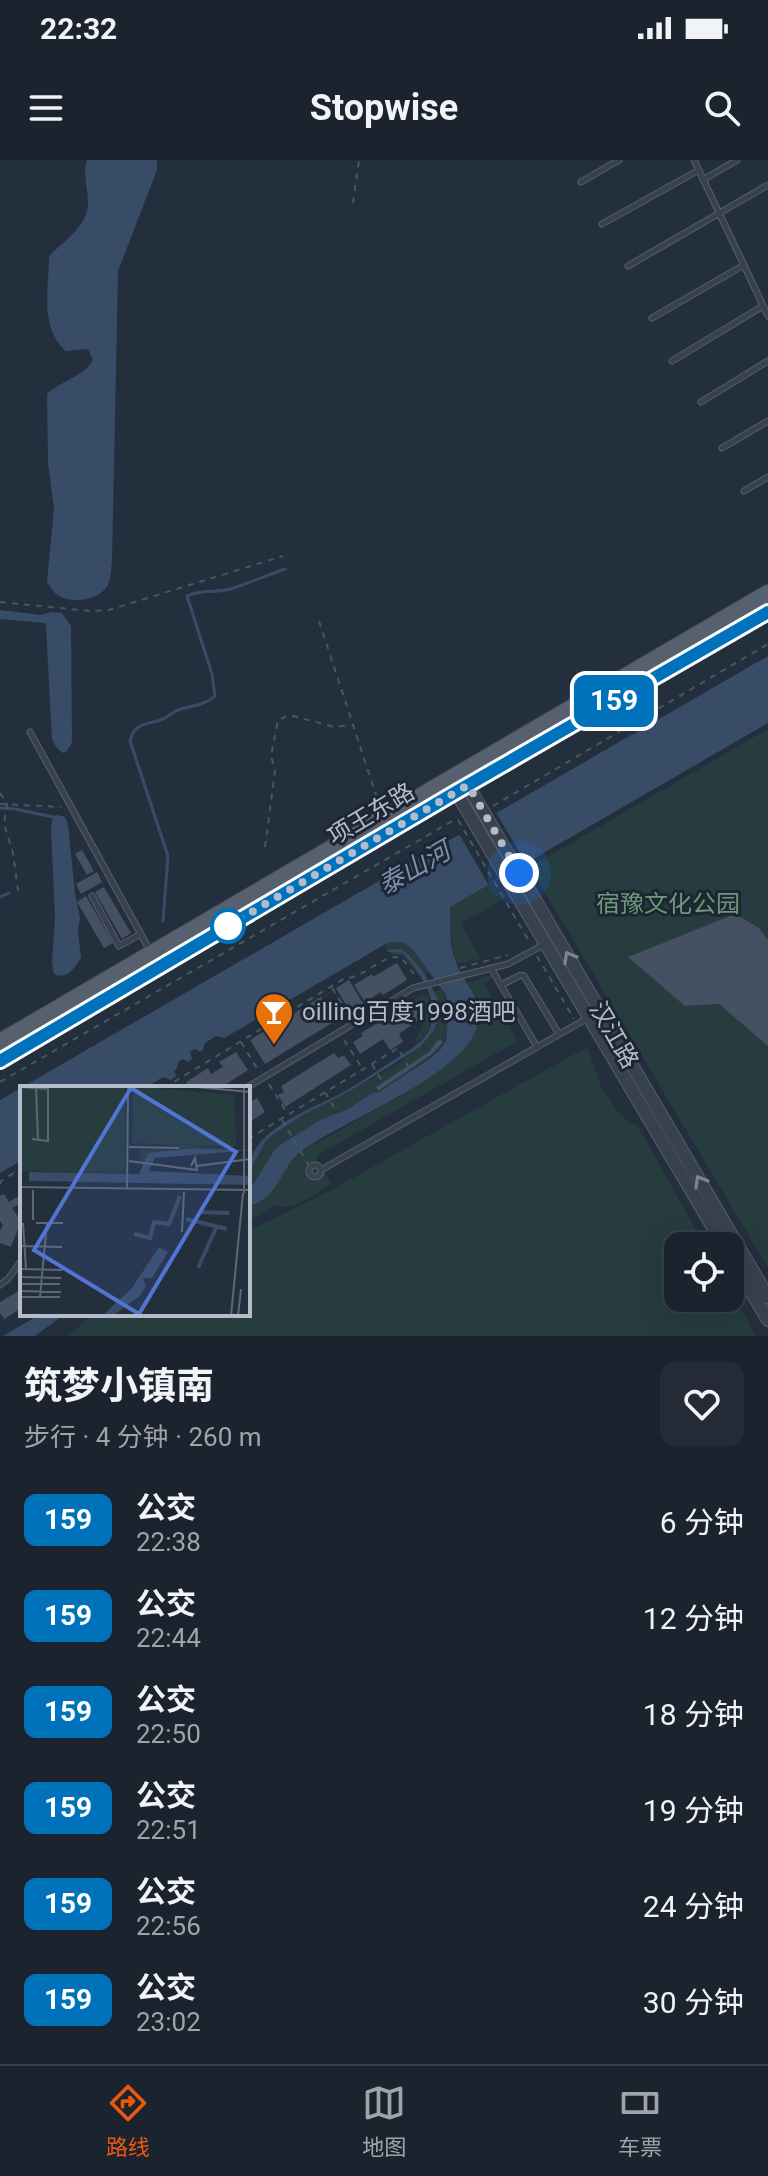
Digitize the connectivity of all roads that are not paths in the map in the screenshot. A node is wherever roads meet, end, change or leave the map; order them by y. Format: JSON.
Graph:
{"nodes":[{"id":1,"x":619,"y":160,"type":"edge"},
{"id":2,"x":694,"y":160,"type":"edge"},
{"id":3,"x":737,"y":160,"type":"edge"},
{"id":4,"x":699,"y":170,"type":"junction"},
{"id":5,"x":703,"y":180,"type":"junction"},
{"id":6,"x":581,"y":182,"type":"dead end"},
{"id":7,"x":768,"y":185,"type":"edge"},
{"id":8,"x":719,"y":213,"type":"junction"},
{"id":9,"x":602,"y":224,"type":"dead end"},
{"id":10,"x":744,"y":265,"type":"junction"},
{"id":11,"x":628,"y":266,"type":"dead end"},
{"id":12,"x":763,"y":306,"type":"junction"},
{"id":13,"x":768,"y":316,"type":"edge"},
{"id":14,"x":652,"y":318,"type":"dead end"},
{"id":15,"x":672,"y":361,"type":"dead end"},
{"id":16,"x":768,"y":361,"type":"edge"},
{"id":17,"x":701,"y":402,"type":"dead end"},
{"id":18,"x":768,"y":421,"type":"edge"},
{"id":19,"x":722,"y":448,"type":"dead end"},
{"id":20,"x":768,"y":477,"type":"edge"},
{"id":21,"x":744,"y":491,"type":"dead end"},
{"id":22,"x":768,"y":593,"type":"edge"},
{"id":23,"x":768,"y":612,"type":"edge"},
{"id":24,"x":30,"y":732,"type":"dead end"},
{"id":25,"x":458,"y":783,"type":"junction"},
{"id":26,"x":509,"y":881,"type":"junction"},
{"id":27,"x":92,"y":896,"type":"dead end"},
{"id":28,"x":141,"y":934,"type":"junction"},
{"id":29,"x":546,"y":944,"type":"junction"},
{"id":30,"x":152,"y":954,"type":"junction"},
{"id":31,"x":491,"y":968,"type":"junction"},
{"id":32,"x":501,"y":985,"type":"junction"},
{"id":33,"x":589,"y":1017,"type":"junction"},
{"id":34,"x":559,"y":1034,"type":"junction"},
{"id":35,"x":0,"y":1042,"type":"edge"},
{"id":36,"x":537,"y":1047,"type":"junction"},
{"id":37,"x":0,"y":1061,"type":"edge"},
{"id":38,"x":249,"y":1086,"type":"edge"},
{"id":39,"x":321,"y":1170,"type":"junction"},
{"id":40,"x":716,"y":1232,"type":"edge"},
{"id":41,"x":20,"y":1263,"type":"edge"},
{"id":42,"x":744,"y":1280,"type":"edge"},
{"id":43,"x":0,"y":1285,"type":"edge"},
{"id":44,"x":768,"y":1297,"type":"edge"},
{"id":45,"x":768,"y":1320,"type":"edge"}],
"edges":[{"from":1,"to":6,"type":"lane"},
{"from":2,"to":4,"type":"lane"},
{"from":3,"to":5,"type":"lane"},
{"from":4,"to":5,"type":"lane"},
{"from":4,"to":9,"type":"lane"},
{"from":5,"to":8,"type":"lane"},
{"from":7,"to":8,"type":"lane"},
{"from":8,"to":10,"type":"lane"},
{"from":8,"to":11,"type":"lane"},
{"from":10,"to":12,"type":"lane"},
{"from":10,"to":14,"type":"lane"},
{"from":12,"to":13,"type":"lane"},
{"from":12,"to":15,"type":"lane"},
{"from":16,"to":17,"type":"lane"},
{"from":18,"to":19,"type":"lane"},
{"from":20,"to":21,"type":"lane"},
{"from":22,"to":25,"type":"main road","name":"项王东路"},
{"from":23,"to":25,"type":"main road","name":"项王东路"},
{"from":24,"to":28,"type":"lane"},
{"from":25,"to":26,"type":"street","name":"汉江路"},
{"from":25,"to":30,"type":"main road","name":"项王东路"},
{"from":25,"to":37,"type":"main road","name":"项王东路"},
{"from":26,"to":29,"type":"street","name":"汉江路"},
{"from":44,"to":26,"type":"street","name":"汉江路","one_way":true},
{"from":27,"to":28,"type":"lane"},
{"from":28,"to":30,"type":"lane"},
{"from":29,"to":31,"type":"lane"},
{"from":29,"to":33,"type":"street","name":"汉江路"},
{"from":30,"to":35,"type":"main road","name":"项王东路"},
{"from":31,"to":32,"type":"lane"},
{"from":31,"to":38,"type":"lane"},
{"from":32,"to":34,"type":"lane"},
{"from":32,"to":36,"type":"lane"},
{"from":33,"to":34,"type":"lane"},
{"from":33,"to":40,"type":"street","name":"汉江路"},
{"from":34,"to":36,"type":"lane"},
{"from":36,"to":39,"type":"lane"},
{"from":39,"to":39,"type":"lane"},
{"from":41,"to":43,"type":"lane"},
{"from":42,"to":45,"type":"street"}]}
